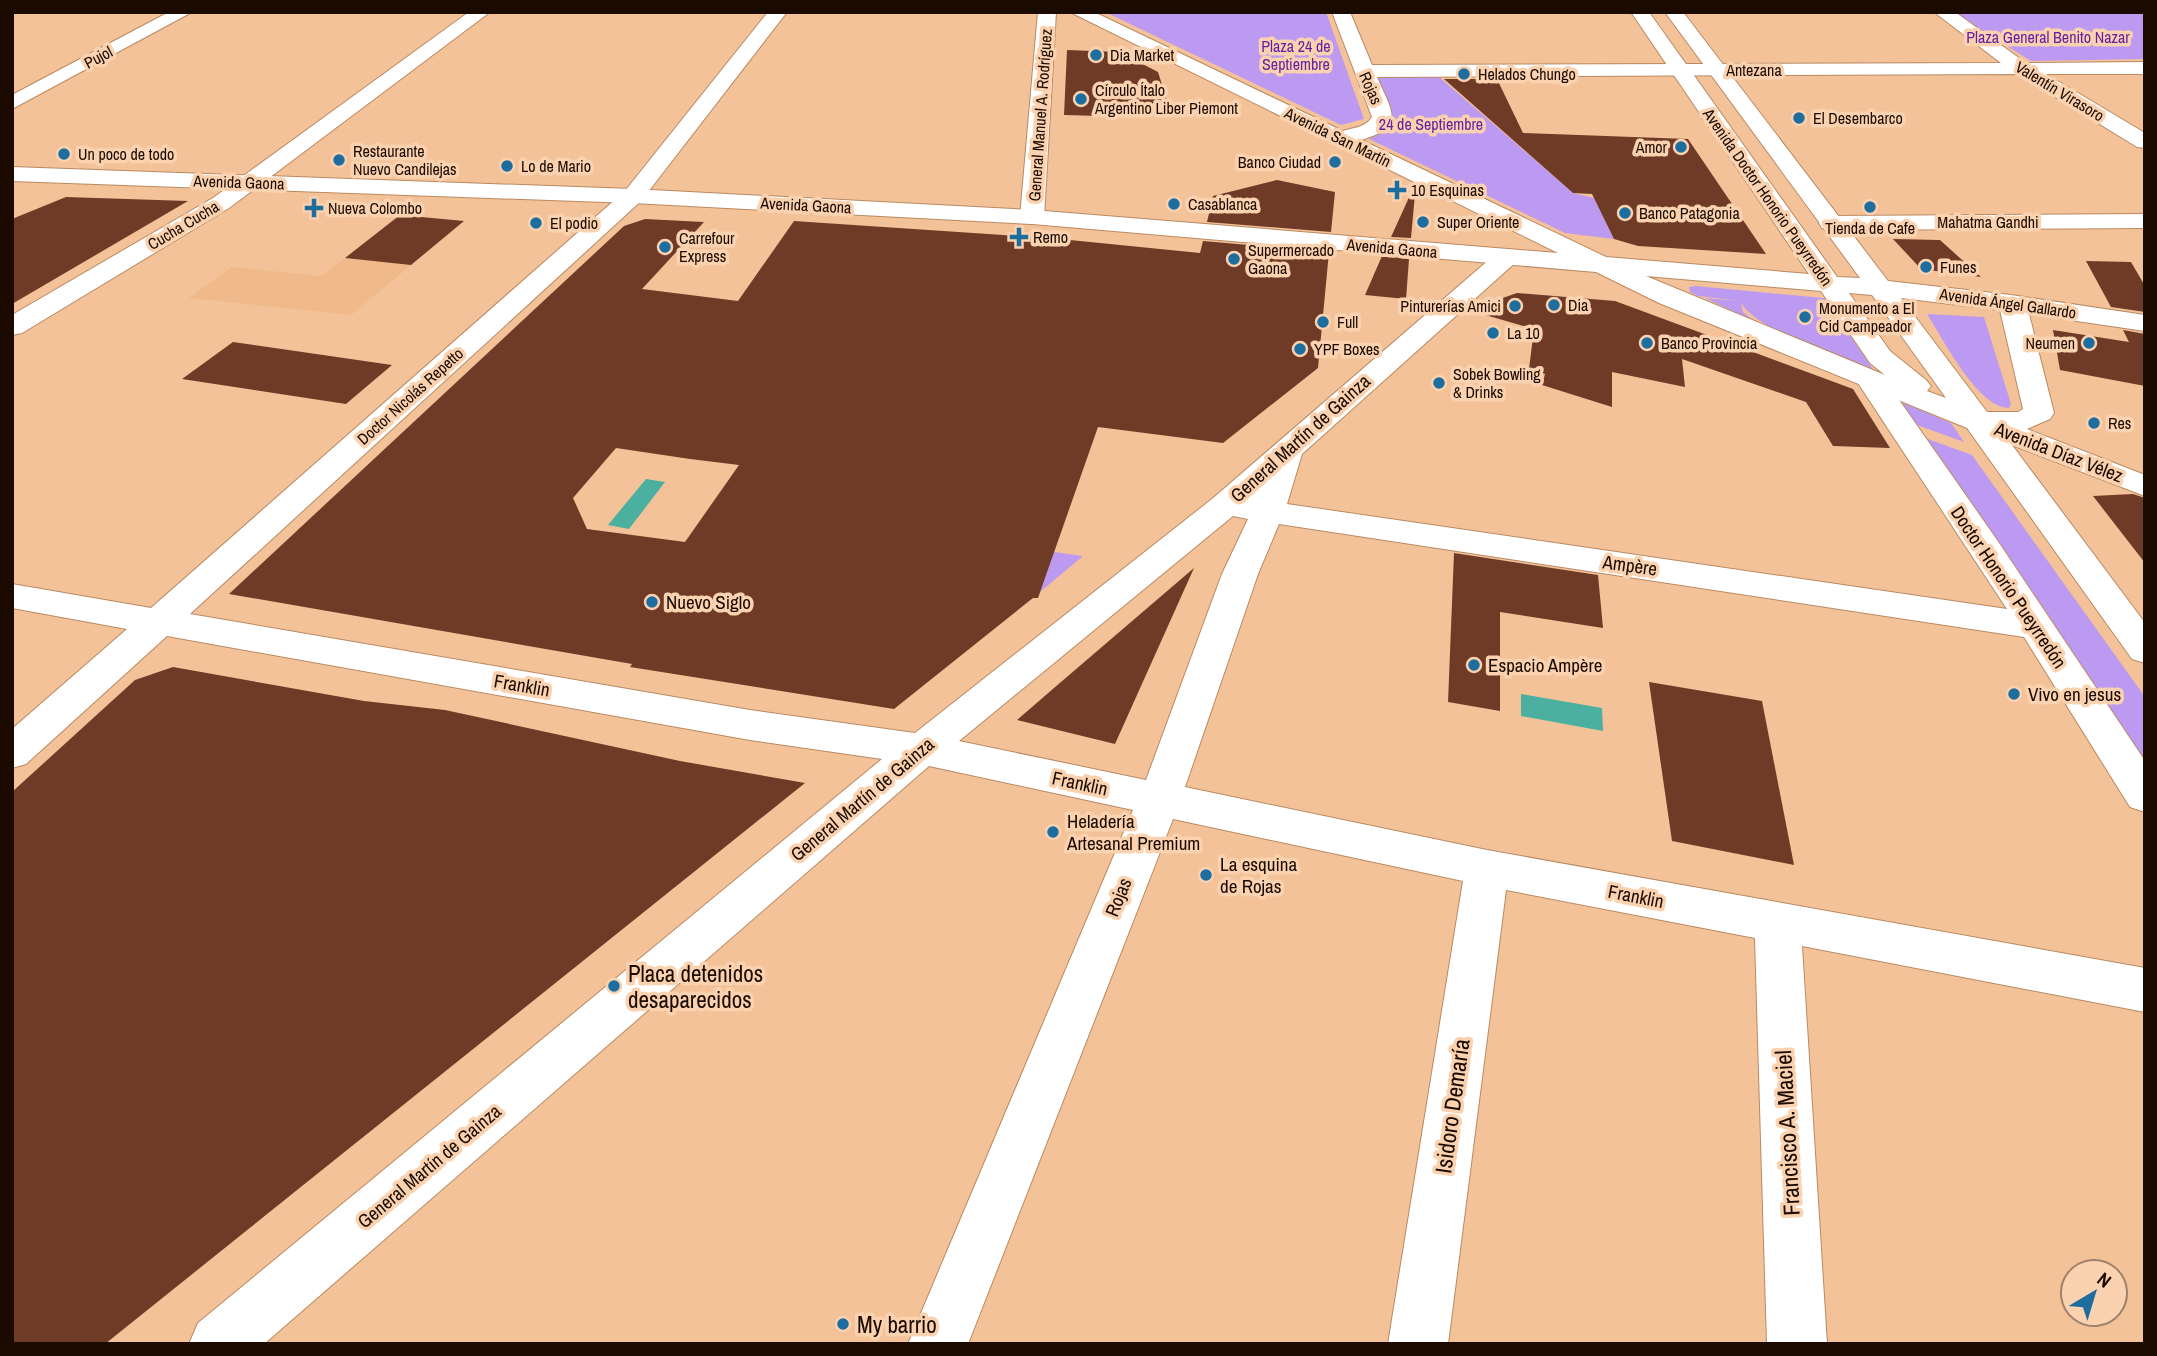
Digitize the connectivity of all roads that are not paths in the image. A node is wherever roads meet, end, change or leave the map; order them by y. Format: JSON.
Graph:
{"nodes":[{"id":1,"x":183,"y":12,"type":"edge"},
{"id":2,"x":481,"y":12,"type":"edge"},
{"id":3,"x":778,"y":12,"type":"edge"},
{"id":4,"x":1047,"y":12,"type":"edge"},
{"id":5,"x":1079,"y":12,"type":"edge"},
{"id":6,"x":1341,"y":12,"type":"edge"},
{"id":7,"x":1640,"y":12,"type":"edge"},
{"id":8,"x":1674,"y":12,"type":"edge"},
{"id":9,"x":1943,"y":12,"type":"edge"},
{"id":10,"x":2021,"y":68,"type":"junction"},
{"id":11,"x":2145,"y":68,"type":"edge"},
{"id":12,"x":1717,"y":70,"type":"junction"},
{"id":13,"x":1363,"y":71,"type":"junction"},
{"id":14,"x":1680,"y":71,"type":"junction"},
{"id":15,"x":12,"y":103,"type":"edge"},
{"id":16,"x":1342,"y":139,"type":"junction"},
{"id":17,"x":2145,"y":142,"type":"edge"},
{"id":18,"x":12,"y":174,"type":"edge"},
{"id":19,"x":249,"y":182,"type":"junction"},
{"id":20,"x":633,"y":196,"type":"junction"},
{"id":21,"x":1032,"y":217,"type":"junction"},
{"id":22,"x":1504,"y":218,"type":"junction"},
{"id":23,"x":2145,"y":220,"type":"edge"},
{"id":24,"x":1831,"y":223,"type":"junction"},
{"id":25,"x":1507,"y":257,"type":"junction"},
{"id":26,"x":1597,"y":264,"type":"junction"},
{"id":27,"x":1829,"y":284,"type":"junction"},
{"id":28,"x":1880,"y":288,"type":"junction"},
{"id":29,"x":2011,"y":303,"type":"junction"},
{"id":30,"x":2145,"y":323,"type":"edge"},
{"id":31,"x":12,"y":327,"type":"edge"},
{"id":32,"x":1871,"y":380,"type":"junction"},
{"id":33,"x":1974,"y":419,"type":"junction"},
{"id":34,"x":1288,"y":447,"type":"junction"},
{"id":35,"x":2145,"y":486,"type":"edge"},
{"id":36,"x":1224,"y":506,"type":"junction"},
{"id":37,"x":1268,"y":512,"type":"junction"},
{"id":38,"x":12,"y":596,"type":"edge"},
{"id":39,"x":158,"y":622,"type":"junction"},
{"id":40,"x":2036,"y":626,"type":"junction"},
{"id":41,"x":2145,"y":650,"type":"edge"},
{"id":42,"x":922,"y":749,"type":"junction"},
{"id":43,"x":12,"y":753,"type":"edge"},
{"id":44,"x":2145,"y":795,"type":"edge"},
{"id":45,"x":1157,"y":800,"type":"junction"},
{"id":46,"x":1487,"y":868,"type":"junction"},
{"id":47,"x":1777,"y":923,"type":"junction"},
{"id":48,"x":2145,"y":990,"type":"edge"},
{"id":49,"x":219,"y":1344,"type":"edge"},
{"id":50,"x":938,"y":1344,"type":"edge"},
{"id":51,"x":1418,"y":1344,"type":"edge"},
{"id":52,"x":1797,"y":1344,"type":"edge"}],
"edges":[{"from":1,"to":15,"type":"street","name":"Pujol"},
{"from":2,"to":19,"type":"street","name":"Cucha Cucha"},
{"from":3,"to":20,"type":"street","name":"Doctor Nicolás Repetto"},
{"from":4,"to":21,"type":"street","name":"General Manuel A. Rodríguez"},
{"from":5,"to":16,"type":"street","name":"Avenida San Martín"},
{"from":6,"to":13,"type":"street","name":"Rojas"},
{"from":7,"to":14,"type":"street","name":"Avenida Doctor Honorio Pueyrredón"},
{"from":8,"to":12,"type":"street","name":"Avenida Doctor Honorio Pueyrredón"},
{"from":9,"to":10,"type":"street","name":"Valentín Virasoro"},
{"from":10,"to":11,"type":"street","name":"Antezana"},
{"from":10,"to":12,"type":"street","name":"Antezana"},
{"from":10,"to":17,"type":"street","name":"Valentín Virasoro"},
{"from":12,"to":14,"type":"street","name":"Antezana"},
{"from":12,"to":24,"type":"street","name":"Avenida Doctor Honorio Pueyrredón"},
{"from":13,"to":14,"type":"street","name":"Antezana"},
{"from":13,"to":16,"type":"street","name":"Rojas"},
{"from":14,"to":27,"type":"street","name":"Avenida Doctor Honorio Pueyrredón"},
{"from":16,"to":22,"type":"street","name":"Avenida San Martín"},
{"from":18,"to":19,"type":"street","name":"Avenida Gaona"},
{"from":19,"to":20,"type":"street","name":"Avenida Gaona"},
{"from":19,"to":31,"type":"street","name":"Cucha Cucha"},
{"from":20,"to":21,"type":"street","name":"Avenida Gaona"},
{"from":20,"to":39,"type":"street","name":"Doctor Nicolás Repetto"},
{"from":21,"to":25,"type":"street","name":"Avenida Gaona"},
{"from":22,"to":25,"type":"street"},
{"from":22,"to":26,"type":"street","name":"Avenida San Martín"},
{"from":23,"to":24,"type":"street","name":"Mahatma Gandhi"},
{"from":24,"to":28,"type":"street","name":"Avenida Doctor Honorio Pueyrredón"},
{"from":25,"to":26,"type":"street","name":"Avenida Gaona"},
{"from":25,"to":34,"type":"street","name":"General Martín de Gainza"},
{"from":26,"to":27,"type":"street","name":"Avenida Gaona"},
{"from":26,"to":32,"type":"street","name":"Avenida Gaona"},
{"from":27,"to":28,"type":"street","name":"Avenida Ángel Gallardo"},
{"from":27,"to":33,"type":"street","name":"Avenida Doctor Honorio Pueyrredón"},
{"from":28,"to":29,"type":"street","name":"Avenida Ángel Gallardo"},
{"from":28,"to":33,"type":"street","name":"Avenida Doctor Honorio Pueyrredón"},
{"from":29,"to":30,"type":"street","name":"Avenida Ángel Gallardo"},
{"from":29,"to":33,"type":"street"},
{"from":32,"to":33,"type":"street","name":"Avenida Gaona"},
{"from":32,"to":40,"type":"street","name":"Doctor Honorio Pueyrredón"},
{"from":33,"to":35,"type":"street","name":"Avenida Díaz Vélez"},
{"from":33,"to":41,"type":"street","name":"Avenida Doctor Honorio Pueyrredón"},
{"from":34,"to":36,"type":"street","name":"General Martín de Gainza"},
{"from":34,"to":37,"type":"street","name":"Rojas"},
{"from":36,"to":37,"type":"street","name":"Ampère"},
{"from":36,"to":42,"type":"street","name":"General Martín de Gainza"},
{"from":37,"to":40,"type":"street","name":"Ampère"},
{"from":37,"to":45,"type":"street","name":"Rojas"},
{"from":38,"to":39,"type":"street","name":"Franklin"},
{"from":39,"to":42,"type":"street","name":"Franklin"},
{"from":39,"to":43,"type":"street","name":"Doctor Nicolás Repetto"},
{"from":40,"to":44,"type":"street","name":"Doctor Honorio Pueyrredón"},
{"from":42,"to":45,"type":"street","name":"Franklin"},
{"from":42,"to":49,"type":"street","name":"General Martín de Gainza"},
{"from":45,"to":46,"type":"street","name":"Franklin"},
{"from":45,"to":50,"type":"street","name":"Rojas"},
{"from":46,"to":47,"type":"street","name":"Franklin"},
{"from":46,"to":51,"type":"street","name":"Isidoro Demaría"},
{"from":47,"to":48,"type":"street","name":"Franklin"},
{"from":47,"to":52,"type":"street","name":"Francisco A. Maciel"}]}
